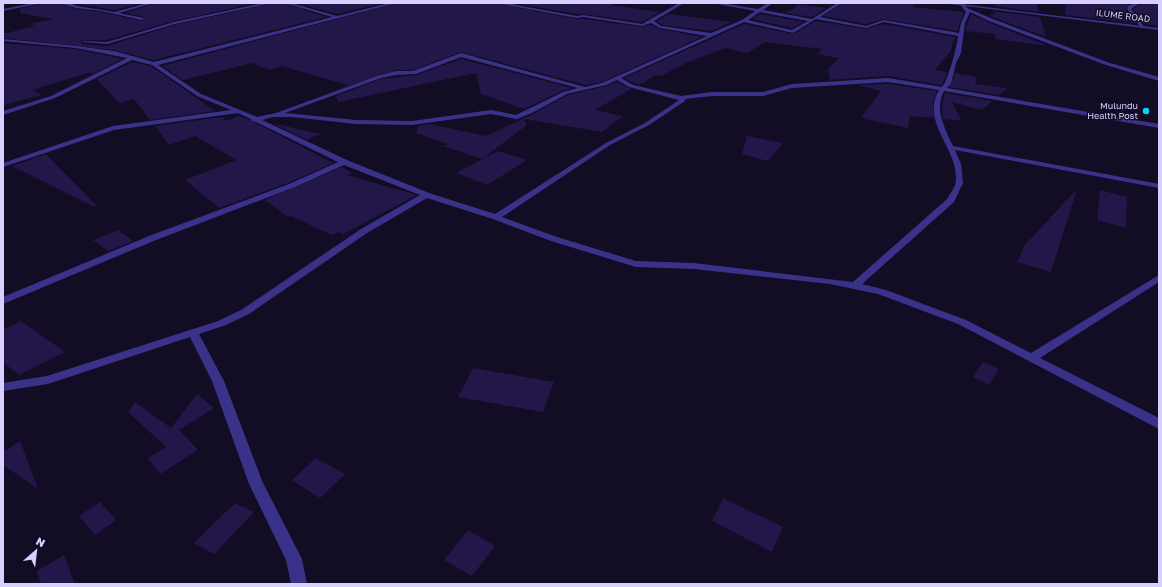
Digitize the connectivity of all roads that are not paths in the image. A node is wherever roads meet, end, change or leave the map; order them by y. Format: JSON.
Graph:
{"nodes":[{"id":1,"x":41,"y":3,"type":"edge"},
{"id":2,"x":62,"y":3,"type":"edge"},
{"id":3,"x":152,"y":3,"type":"edge"},
{"id":4,"x":269,"y":3,"type":"edge"},
{"id":5,"x":287,"y":3,"type":"edge"},
{"id":6,"x":394,"y":3,"type":"edge"},
{"id":7,"x":498,"y":3,"type":"edge"},
{"id":8,"x":682,"y":3,"type":"edge"},
{"id":9,"x":714,"y":3,"type":"edge"},
{"id":10,"x":771,"y":3,"type":"edge"},
{"id":11,"x":840,"y":3,"type":"edge"},
{"id":12,"x":943,"y":3,"type":"edge"},
{"id":13,"x":1138,"y":3,"type":"edge"},
{"id":14,"x":964,"y":6,"type":"edge"},
{"id":15,"x":3,"y":10,"type":"edge"},
{"id":16,"x":762,"y":10,"type":"junction"},
{"id":17,"x":113,"y":13,"type":"junction"},
{"id":18,"x":338,"y":18,"type":"junction"},
{"id":19,"x":814,"y":19,"type":"junction"},
{"id":20,"x":652,"y":21,"type":"junction"},
{"id":21,"x":744,"y":22,"type":"junction"},
{"id":22,"x":135,"y":24,"type":"dead end"},
{"id":23,"x":143,"y":26,"type":"dead end"},
{"id":24,"x":1143,"y":27,"type":"junction"},
{"id":25,"x":150,"y":29,"type":"junction"},
{"id":26,"x":1159,"y":29,"type":"edge"},
{"id":27,"x":712,"y":35,"type":"junction"},
{"id":28,"x":962,"y":35,"type":"junction"},
{"id":29,"x":3,"y":40,"type":"edge"},
{"id":30,"x":60,"y":44,"type":"junction"},
{"id":31,"x":131,"y":58,"type":"junction"},
{"id":32,"x":154,"y":64,"type":"junction"},
{"id":33,"x":617,"y":78,"type":"junction"},
{"id":34,"x":1159,"y":79,"type":"edge"},
{"id":35,"x":942,"y":88,"type":"junction"},
{"id":36,"x":585,"y":89,"type":"junction"},
{"id":37,"x":682,"y":98,"type":"junction"},
{"id":38,"x":239,"y":111,"type":"junction"},
{"id":39,"x":3,"y":112,"type":"edge"},
{"id":40,"x":273,"y":115,"type":"junction"},
{"id":41,"x":254,"y":120,"type":"junction"},
{"id":42,"x":1159,"y":126,"type":"edge"},
{"id":43,"x":949,"y":147,"type":"junction"},
{"id":44,"x":344,"y":162,"type":"junction"},
{"id":45,"x":3,"y":164,"type":"edge"},
{"id":46,"x":1159,"y":186,"type":"edge"},
{"id":47,"x":426,"y":195,"type":"junction"},
{"id":48,"x":496,"y":217,"type":"junction"},
{"id":49,"x":1159,"y":278,"type":"edge"},
{"id":50,"x":855,"y":284,"type":"junction"},
{"id":51,"x":3,"y":301,"type":"edge"},
{"id":52,"x":193,"y":333,"type":"junction"},
{"id":53,"x":1031,"y":358,"type":"junction"},
{"id":54,"x":3,"y":387,"type":"edge"},
{"id":55,"x":1159,"y":424,"type":"edge"},
{"id":56,"x":299,"y":584,"type":"edge"}],
"edges":[{"from":1,"to":15,"type":"street"},
{"from":2,"to":17,"type":"street"},
{"from":3,"to":17,"type":"street"},
{"from":4,"to":25,"type":"street"},
{"from":5,"to":18,"type":"street"},
{"from":6,"to":18,"type":"street"},
{"from":7,"to":20,"type":"street"},
{"from":8,"to":20,"type":"street"},
{"from":9,"to":16,"type":"street"},
{"from":10,"to":16,"type":"street"},
{"from":11,"to":19,"type":"street"},
{"from":12,"to":14,"type":"street","name":"ILUME ROAD"},
{"from":13,"to":24,"type":"street"},
{"from":14,"to":24,"type":"street","name":"ILUME ROAD"},
{"from":14,"to":28,"type":"street"},
{"from":14,"to":34,"type":"street"},
{"from":16,"to":19,"type":"street"},
{"from":16,"to":21,"type":"street"},
{"from":17,"to":22,"type":"street"},
{"from":18,"to":32,"type":"street"},
{"from":19,"to":21,"type":"street"},
{"from":19,"to":28,"type":"street"},
{"from":20,"to":27,"type":"street"},
{"from":21,"to":27,"type":"street"},
{"from":23,"to":25,"type":"street"},
{"from":24,"to":26,"type":"street","name":"ILUME ROAD"},
{"from":25,"to":30,"type":"street"},
{"from":27,"to":33,"type":"street"},
{"from":28,"to":35,"type":"street"},
{"from":29,"to":30,"type":"street"},
{"from":30,"to":31,"type":"street"},
{"from":31,"to":32,"type":"street"},
{"from":31,"to":39,"type":"street"},
{"from":32,"to":38,"type":"street"},
{"from":33,"to":36,"type":"street"},
{"from":33,"to":37,"type":"street"},
{"from":35,"to":37,"type":"street"},
{"from":35,"to":42,"type":"street"},
{"from":35,"to":43,"type":"street"},
{"from":36,"to":40,"type":"street"},
{"from":36,"to":40,"type":"street"},
{"from":37,"to":48,"type":"street"},
{"from":38,"to":41,"type":"street"},
{"from":38,"to":45,"type":"street"},
{"from":40,"to":41,"type":"street"},
{"from":41,"to":44,"type":"street"},
{"from":43,"to":46,"type":"street"},
{"from":43,"to":50,"type":"street"},
{"from":44,"to":47,"type":"street"},
{"from":44,"to":51,"type":"street"},
{"from":47,"to":48,"type":"street"},
{"from":47,"to":52,"type":"street"},
{"from":48,"to":50,"type":"street"},
{"from":49,"to":53,"type":"street"},
{"from":50,"to":53,"type":"street"},
{"from":52,"to":54,"type":"street"},
{"from":52,"to":56,"type":"street"},
{"from":53,"to":55,"type":"street"}]}
